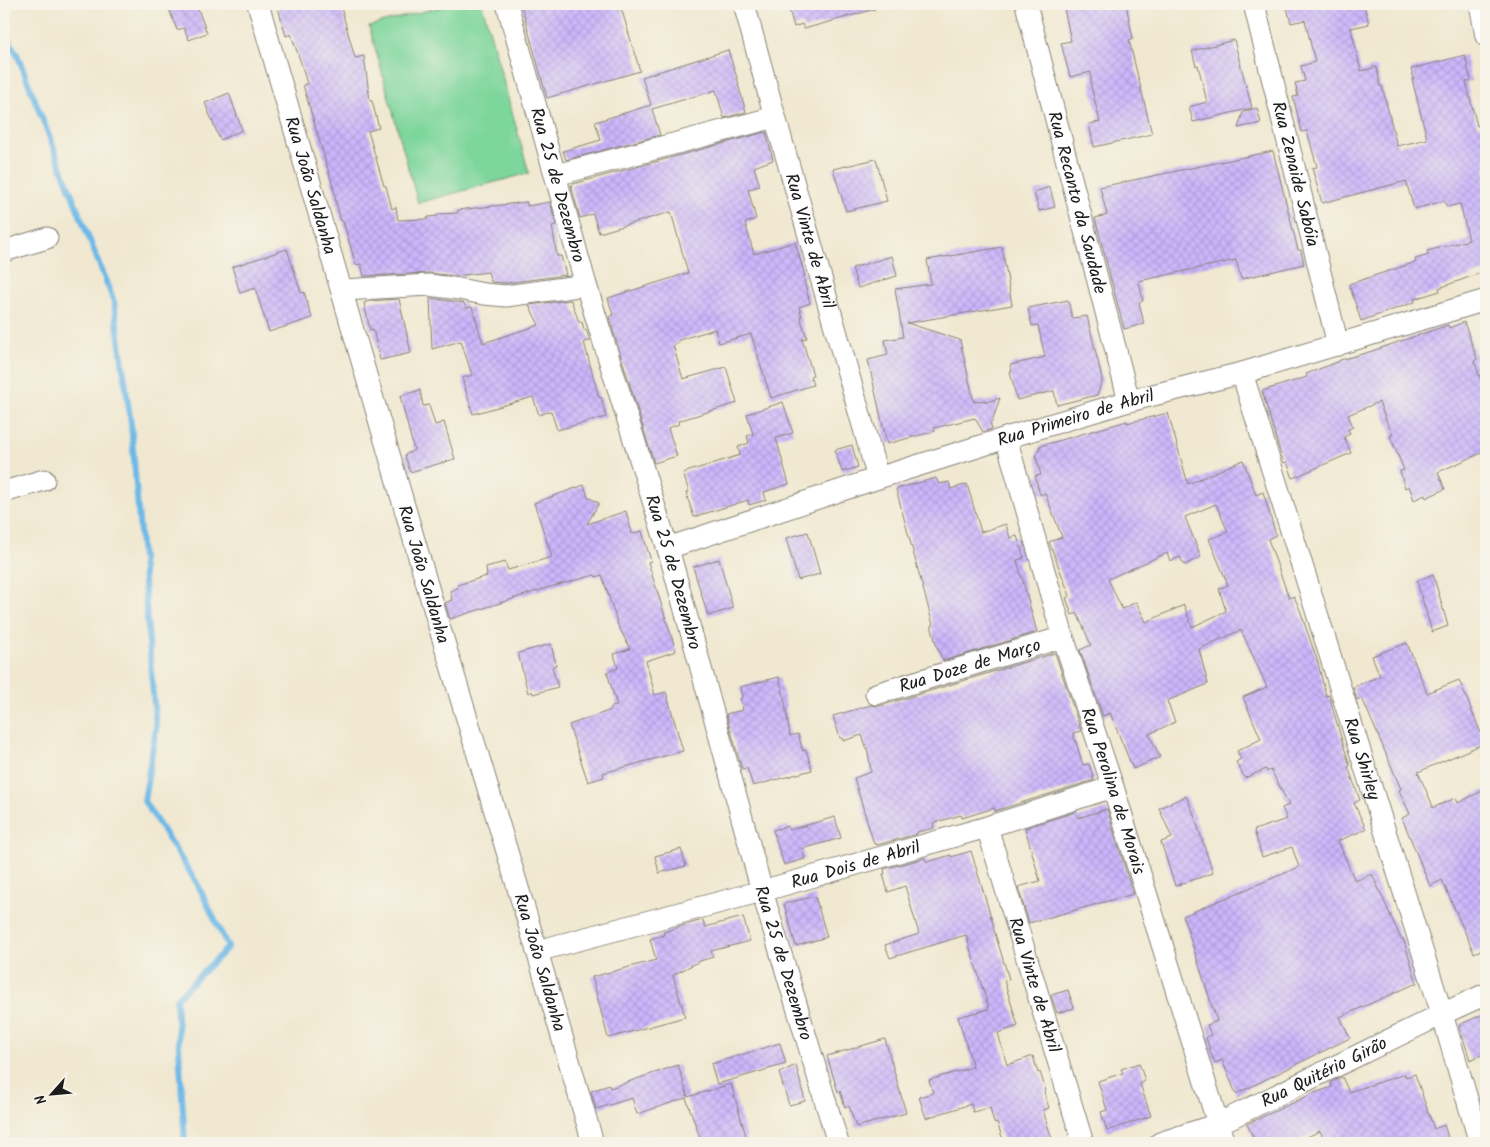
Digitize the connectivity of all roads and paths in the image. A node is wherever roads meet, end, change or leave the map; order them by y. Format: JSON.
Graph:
{"nodes":[{"id":1,"x":258,"y":4,"type":"edge"},
{"id":2,"x":507,"y":4,"type":"edge"},
{"id":3,"x":744,"y":4,"type":"edge"},
{"id":4,"x":1026,"y":4,"type":"edge"},
{"id":5,"x":1254,"y":4,"type":"edge"},
{"id":6,"x":1480,"y":4,"type":"edge"},
{"id":7,"x":1486,"y":36,"type":"edge"},
{"id":8,"x":775,"y":118,"type":"junction"},
{"id":9,"x":556,"y":175,"type":"junction"},
{"id":10,"x":47,"y":238,"type":"dead end"},
{"id":11,"x":4,"y":252,"type":"edge"},
{"id":12,"x":586,"y":285,"type":"junction"},
{"id":13,"x":343,"y":290,"type":"junction"},
{"id":14,"x":1486,"y":300,"type":"edge"},
{"id":15,"x":1338,"y":345,"type":"junction"},
{"id":16,"x":1242,"y":373,"type":"junction"},
{"id":17,"x":1129,"y":401,"type":"junction"},
{"id":18,"x":1006,"y":438,"type":"junction"},
{"id":19,"x":878,"y":478,"type":"junction"},
{"id":20,"x":44,"y":480,"type":"dead end"},
{"id":21,"x":4,"y":492,"type":"edge"},
{"id":22,"x":668,"y":548,"type":"junction"},
{"id":23,"x":1063,"y":637,"type":"junction"},
{"id":24,"x":876,"y":694,"type":"dead end"},
{"id":25,"x":1113,"y":787,"type":"junction"},
{"id":26,"x":988,"y":827,"type":"junction"},
{"id":27,"x":762,"y":891,"type":"junction"},
{"id":28,"x":537,"y":951,"type":"junction"},
{"id":29,"x":1486,"y":994,"type":"edge"},
{"id":30,"x":1442,"y":1014,"type":"junction"},
{"id":31,"x":1221,"y":1134,"type":"edge"},
{"id":32,"x":593,"y":1143,"type":"edge"},
{"id":33,"x":838,"y":1143,"type":"edge"},
{"id":34,"x":1083,"y":1143,"type":"edge"},
{"id":35,"x":1160,"y":1143,"type":"edge"},
{"id":36,"x":1480,"y":1143,"type":"edge"}],
"edges":[{"from":1,"to":13,"type":"street","name":"Rua João Saldanha"},
{"from":2,"to":9,"type":"street","name":"Rua 25 de Dezembro"},
{"from":3,"to":8,"type":"street","name":"Rua Vinte de Abril"},
{"from":4,"to":17,"type":"street","name":"Rua Recanto da Saudade"},
{"from":5,"to":15,"type":"street","name":"Rua Zenaide Sabóia"},
{"from":6,"to":7,"type":"street"},
{"from":8,"to":9,"type":"street"},
{"from":8,"to":19,"type":"street","name":"Rua Vinte de Abril"},
{"from":9,"to":12,"type":"street","name":"Rua 25 de Dezembro"},
{"from":10,"to":11,"type":"street"},
{"from":12,"to":13,"type":"street"},
{"from":12,"to":22,"type":"street","name":"Rua 25 de Dezembro"},
{"from":13,"to":28,"type":"street","name":"Rua João Saldanha"},
{"from":14,"to":15,"type":"street","name":"Rua Primeiro de Abril"},
{"from":15,"to":16,"type":"street","name":"Rua Primeiro de Abril"},
{"from":16,"to":17,"type":"street","name":"Rua Primeiro de Abril"},
{"from":16,"to":30,"type":"street","name":"Rua Shirley"},
{"from":17,"to":18,"type":"street","name":"Rua Primeiro de Abril"},
{"from":18,"to":19,"type":"street","name":"Rua Primeiro de Abril"},
{"from":18,"to":23,"type":"street","name":"Rua Perolina de Morais"},
{"from":19,"to":22,"type":"street","name":"Rua Primeiro de Abril"},
{"from":20,"to":21,"type":"street"},
{"from":22,"to":27,"type":"street","name":"Rua 25 de Dezembro"},
{"from":23,"to":24,"type":"street","name":"Rua Doze de Março"},
{"from":23,"to":25,"type":"street","name":"Rua Perolina de Morais"},
{"from":25,"to":26,"type":"street","name":"Rua Dois de Abril"},
{"from":25,"to":31,"type":"street","name":"Rua Perolina de Morais"},
{"from":26,"to":27,"type":"street","name":"Rua Dois de Abril"},
{"from":26,"to":34,"type":"street","name":"Rua Vinte de Abril"},
{"from":27,"to":28,"type":"street","name":"Rua Dois de Abril"},
{"from":27,"to":33,"type":"street","name":"Rua 25 de Dezembro"},
{"from":28,"to":32,"type":"street","name":"Rua João Saldanha"},
{"from":29,"to":30,"type":"street","name":"Rua Quitério Girão"},
{"from":30,"to":31,"type":"street","name":"Rua Quitério Girão"},
{"from":30,"to":36,"type":"street","name":"Rua Shirley"},
{"from":31,"to":35,"type":"street","name":"Rua Quitério Girão"}]}
